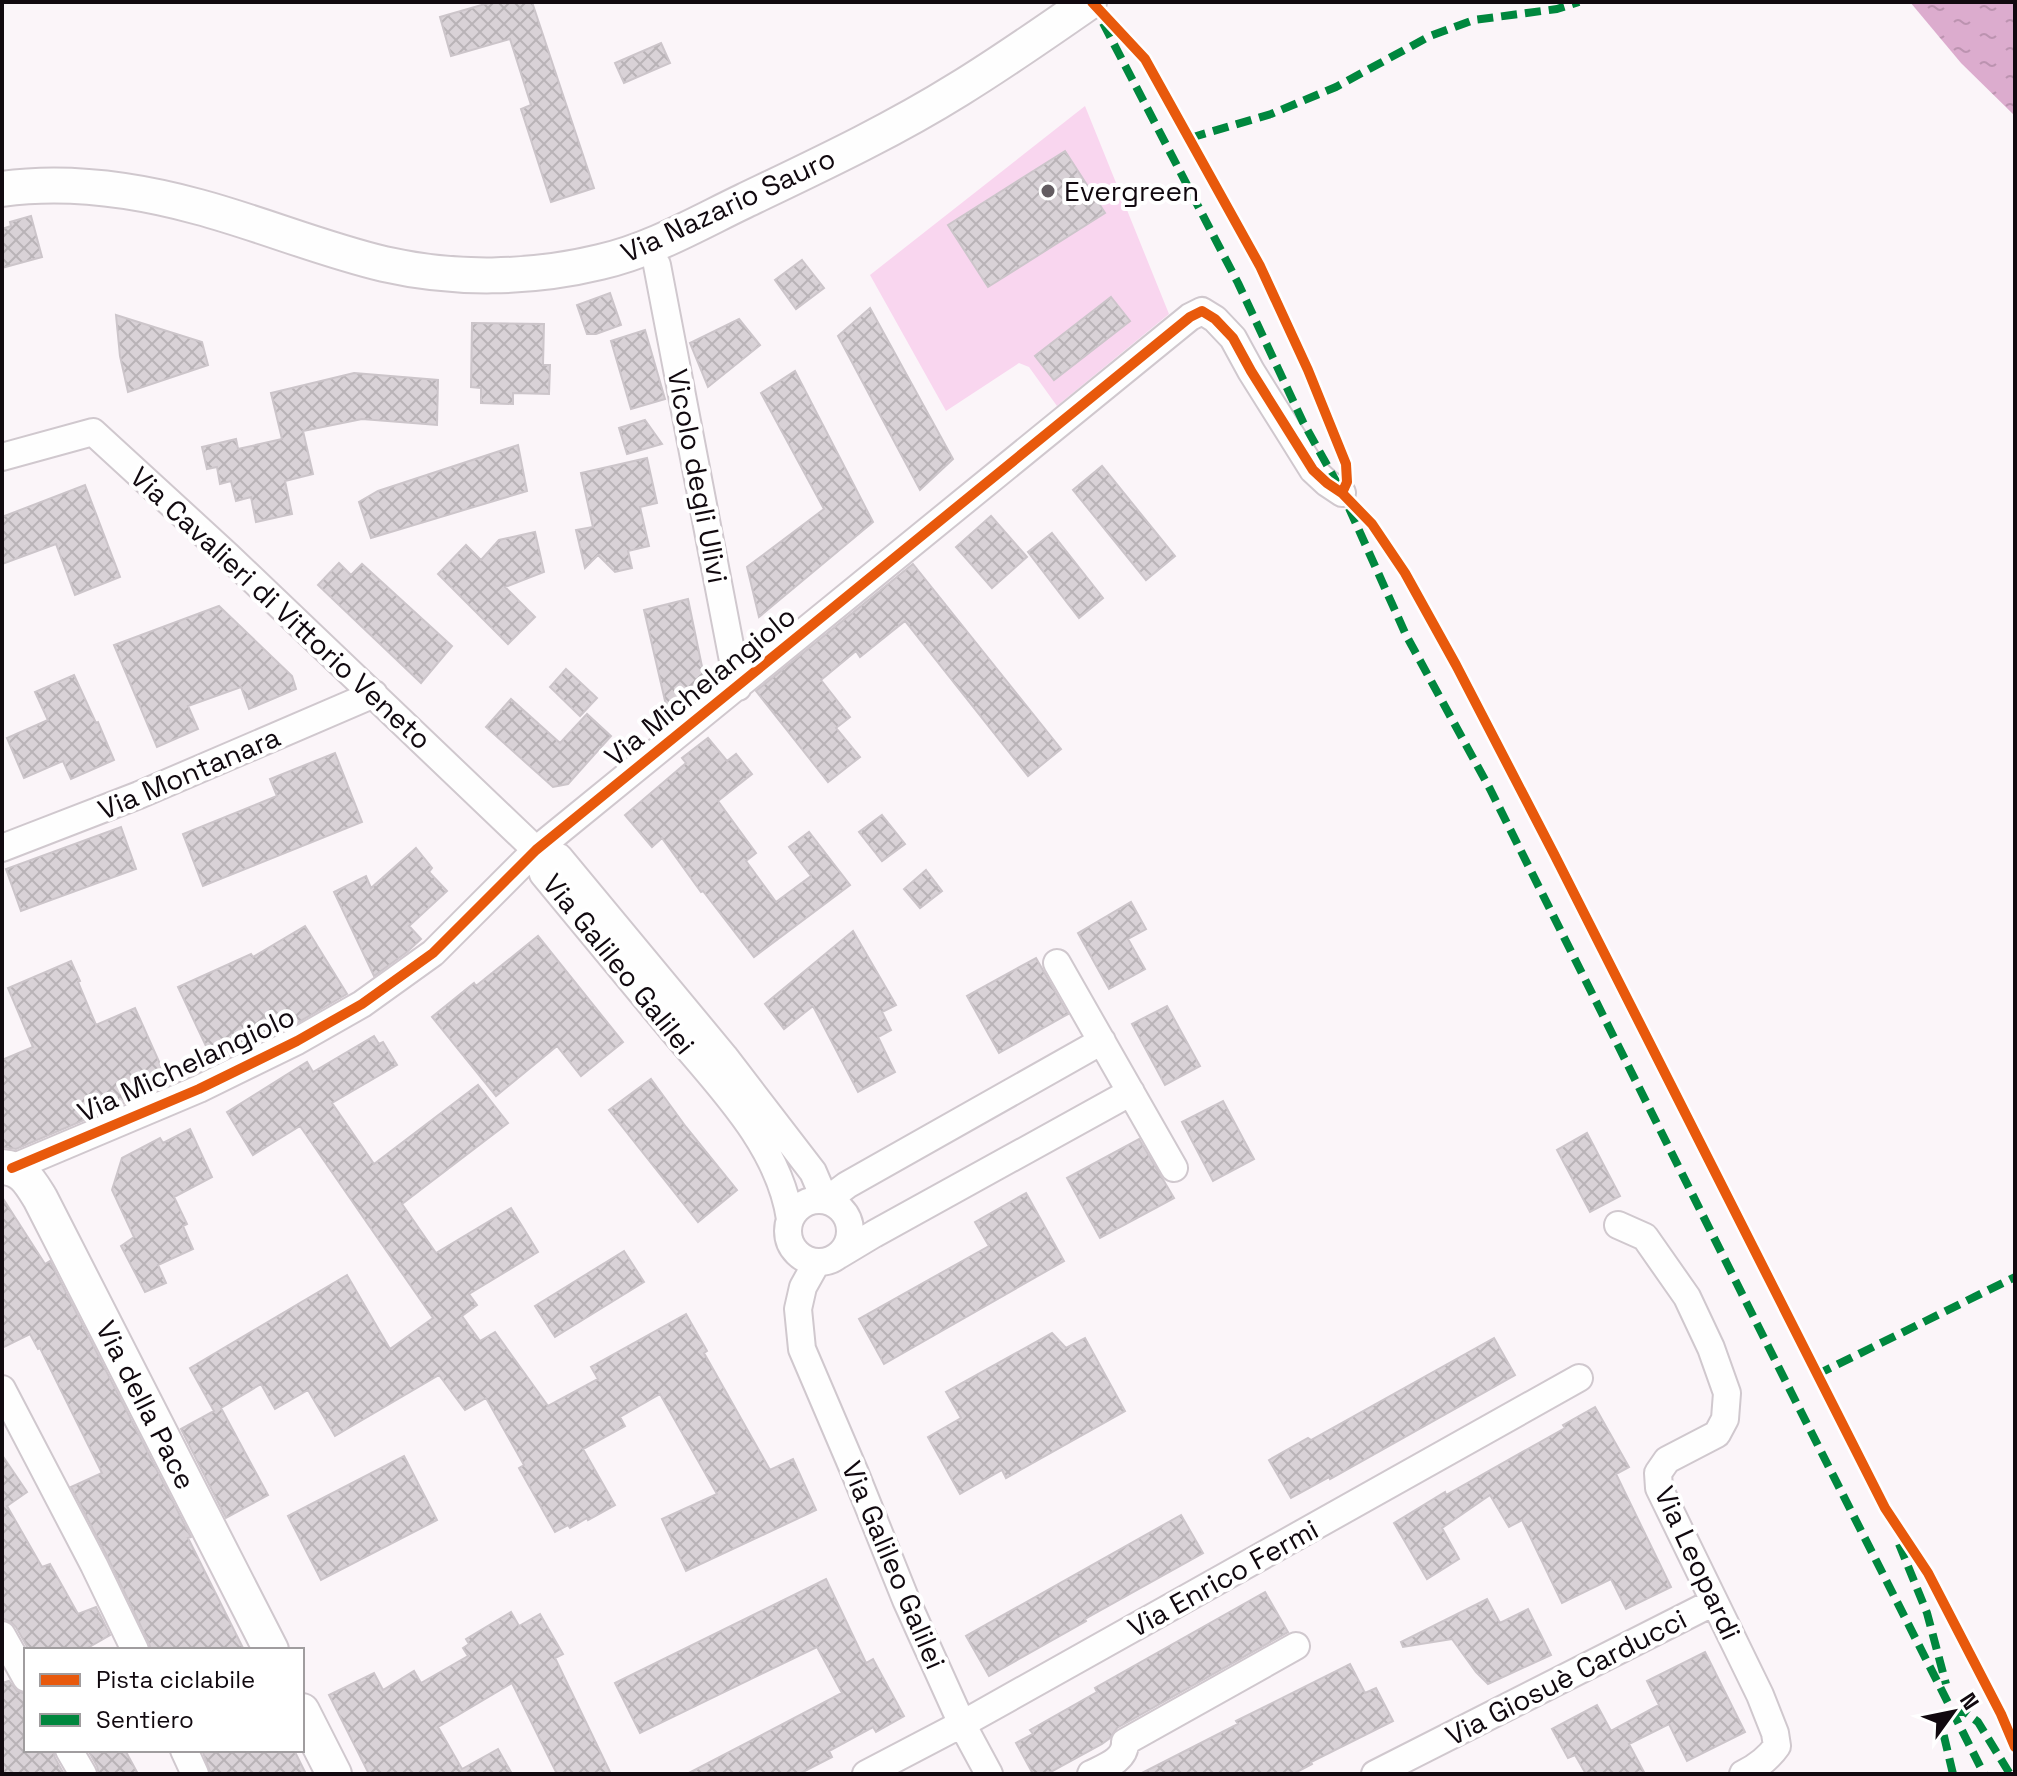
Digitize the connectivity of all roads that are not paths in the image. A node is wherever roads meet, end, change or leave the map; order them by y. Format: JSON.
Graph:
{"nodes":[{"id":1,"x":1089,"y":2,"type":"edge"},
{"id":2,"x":2,"y":189,"type":"edge"},
{"id":3,"x":657,"y":265,"type":"dead end"},
{"id":4,"x":2,"y":457,"type":"edge"},
{"id":5,"x":1342,"y":493,"type":"dead end"},
{"id":6,"x":738,"y":687,"type":"junction"},
{"id":7,"x":374,"y":694,"type":"junction"},
{"id":8,"x":2,"y":848,"type":"edge"},
{"id":9,"x":536,"y":850,"type":"junction"},
{"id":10,"x":1057,"y":963,"type":"dead end"},
{"id":11,"x":1102,"y":1041,"type":"junction"},
{"id":12,"x":1131,"y":1092,"type":"junction"},
{"id":13,"x":7,"y":1168,"type":"edge"},
{"id":14,"x":1174,"y":1168,"type":"dead end"},
{"id":15,"x":826,"y":1201,"type":"junction"},
{"id":16,"x":790,"y":1219,"type":"junction"},
{"id":17,"x":1618,"y":1225,"type":"dead end"},
{"id":18,"x":828,"y":1259,"type":"junction"},
{"id":19,"x":1579,"y":1378,"type":"dead end"},
{"id":20,"x":2,"y":1389,"type":"edge"},
{"id":21,"x":1714,"y":1602,"type":"junction"},
{"id":22,"x":2,"y":1635,"type":"edge"},
{"id":23,"x":1296,"y":1646,"type":"dead end"},
{"id":24,"x":134,"y":1648,"type":"edge"},
{"id":25,"x":270,"y":1648,"type":"edge"},
{"id":26,"x":15,"y":1670,"type":"edge"},
{"id":27,"x":304,"y":1715,"type":"edge"},
{"id":28,"x":962,"y":1724,"type":"junction"},
{"id":29,"x":70,"y":1752,"type":"edge"},
{"id":30,"x":185,"y":1752,"type":"edge"},
{"id":31,"x":1750,"y":1770,"type":"edge"},
{"id":32,"x":83,"y":1774,"type":"edge"},
{"id":33,"x":195,"y":1774,"type":"edge"},
{"id":34,"x":334,"y":1774,"type":"edge"},
{"id":35,"x":866,"y":1774,"type":"edge"},
{"id":36,"x":989,"y":1774,"type":"edge"},
{"id":37,"x":1091,"y":1774,"type":"edge"},
{"id":38,"x":1375,"y":1774,"type":"edge"}],
"edges":[{"from":1,"to":2,"type":"main road","name":"Via Nazario Sauro"},
{"from":3,"to":6,"type":"street","name":"Vicolo degli Ulivi"},
{"from":4,"to":7,"type":"street","name":"Via Cavalieri di Vittorio Veneto"},
{"from":5,"to":6,"type":"street","name":"Via Michelangiolo"},
{"from":6,"to":9,"type":"street","name":"Via Michelangiolo"},
{"from":7,"to":8,"type":"street","name":"Via Montanara"},
{"from":7,"to":9,"type":"street","name":"Via Cavalieri di Vittorio Veneto"},
{"from":9,"to":13,"type":"street","name":"Via Michelangiolo"},
{"from":9,"to":15,"type":"street","name":"Via Galileo Galilei"},
{"from":9,"to":16,"type":"street","name":"Via Galileo Galilei"},
{"from":10,"to":11,"type":"street"},
{"from":11,"to":12,"type":"street"},
{"from":11,"to":15,"type":"street"},
{"from":12,"to":14,"type":"street"},
{"from":12,"to":18,"type":"street"},
{"from":13,"to":25,"type":"main road","name":"Via della Pace"},
{"from":15,"to":16,"type":"street"},
{"from":15,"to":18,"type":"street","name":"Via Galileo Galilei"},
{"from":16,"to":18,"type":"street","name":"Via Galileo Galilei"},
{"from":17,"to":21,"type":"street","name":"Via Leopardi"},
{"from":18,"to":28,"type":"street","name":"Via Galileo Galilei"},
{"from":19,"to":28,"type":"street","name":"Via Enrico Fermi"},
{"from":20,"to":24,"type":"street"},
{"from":21,"to":31,"type":"street","name":"Via Leopardi"},
{"from":21,"to":38,"type":"street","name":"Via Giosuè Carducci"},
{"from":22,"to":26,"type":"street"},
{"from":23,"to":37,"type":"street"},
{"from":27,"to":34,"type":"main road"},
{"from":28,"to":35,"type":"street","name":"Via Enrico Fermi"},
{"from":28,"to":36,"type":"street","name":"Via Galileo Galilei"},
{"from":29,"to":32,"type":"street"},
{"from":30,"to":33,"type":"street"}]}
